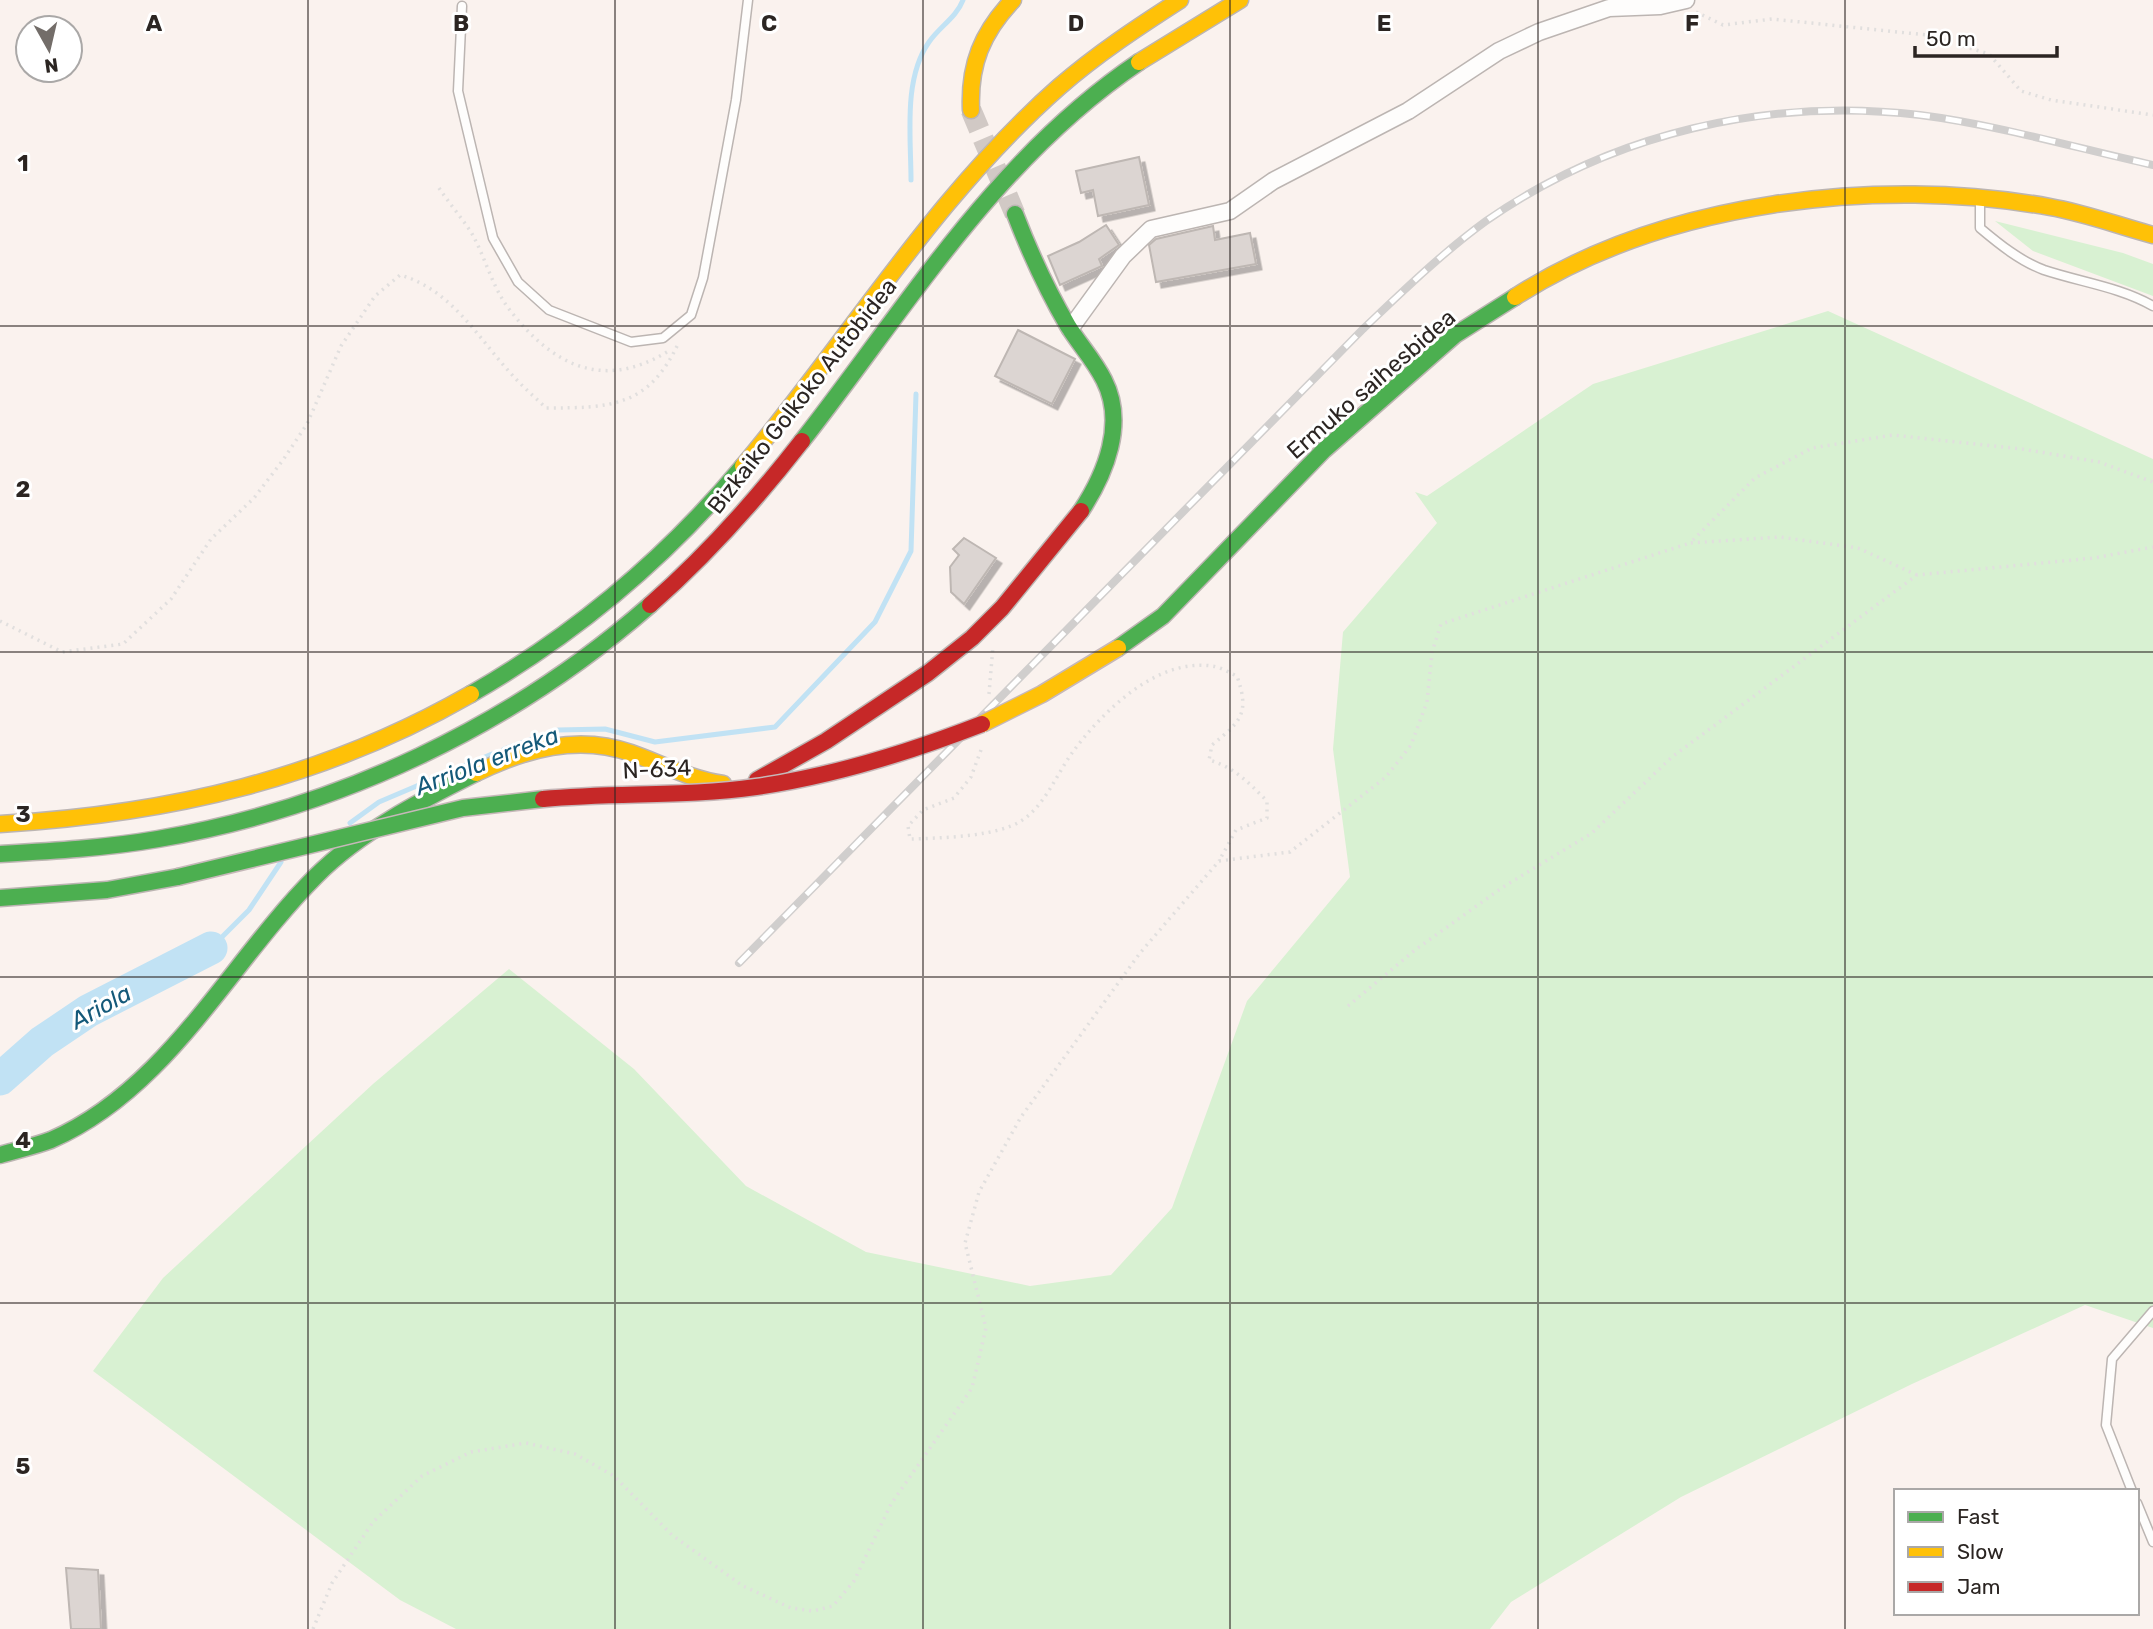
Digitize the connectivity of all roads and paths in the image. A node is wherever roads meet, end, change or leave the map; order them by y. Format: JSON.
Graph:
{"nodes":[{"id":1,"x":748,"y":0,"type":"edge"},
{"id":2,"x":1013,"y":0,"type":"edge"},
{"id":3,"x":1180,"y":0,"type":"edge"},
{"id":4,"x":1240,"y":0,"type":"edge"},
{"id":5,"x":1686,"y":0,"type":"edge"},
{"id":6,"x":462,"y":6,"type":"dead end"},
{"id":7,"x":971,"y":110,"type":"tunnel mouth"},
{"id":8,"x":2153,"y":115,"type":"edge"},
{"id":9,"x":1980,"y":199,"type":"junction"},
{"id":10,"x":1016,"y":214,"type":"tunnel mouth"},
{"id":11,"x":2153,"y":235,"type":"edge"},
{"id":12,"x":2153,"y":306,"type":"edge"},
{"id":13,"x":691,"y":315,"type":"junction"},
{"id":14,"x":1070,"y":329,"type":"junction"},
{"id":15,"x":2153,"y":482,"type":"edge"},
{"id":16,"x":1690,"y":543,"type":"junction"},
{"id":17,"x":2153,"y":547,"type":"edge"},
{"id":18,"x":1917,"y":576,"type":"junction"},
{"id":19,"x":995,"y":616,"type":"junction"},
{"id":20,"x":0,"y":621,"type":"edge"},
{"id":21,"x":1118,"y":648,"type":"joint"},
{"id":22,"x":988,"y":696,"type":"dead end"},
{"id":23,"x":983,"y":746,"type":"dead end"},
{"id":24,"x":0,"y":824,"type":"edge"},
{"id":25,"x":0,"y":854,"type":"edge"},
{"id":26,"x":1219,"y":860,"type":"junction"},
{"id":27,"x":0,"y":898,"type":"edge"},
{"id":28,"x":1348,"y":1006,"type":"dead end"},
{"id":29,"x":0,"y":1155,"type":"edge"},
{"id":30,"x":2153,"y":1311,"type":"edge"},
{"id":31,"x":2131,"y":1489,"type":"edge"},
{"id":32,"x":2139,"y":1508,"type":"edge"},
{"id":33,"x":2153,"y":1542,"type":"edge"},
{"id":34,"x":313,"y":1629,"type":"edge"}],
"edges":[{"from":1,"to":13,"type":"lane"},
{"from":2,"to":7,"type":"main road"},
{"from":3,"to":24,"type":"main road","name":"Bizkaiko Golkoko Autobidea"},
{"from":4,"to":25,"type":"main road","name":"Bizkaiko Golkoko Autobidea"},
{"from":5,"to":8,"type":"path"},
{"from":5,"to":14,"type":"street"},
{"from":6,"to":13,"type":"lane"},
{"from":9,"to":11,"type":"main road","name":"Ermuko saihesbidea"},
{"from":9,"to":12,"type":"lane"},
{"from":9,"to":21,"type":"main road","name":"Ermuko saihesbidea"},
{"from":10,"to":14,"type":"main road"},
{"from":13,"to":20,"type":"path"},
{"from":14,"to":19,"type":"main road"},
{"from":15,"to":16,"type":"path"},
{"from":16,"to":18,"type":"path"},
{"from":16,"to":26,"type":"path"},
{"from":17,"to":18,"type":"path"},
{"from":18,"to":28,"type":"path"},
{"from":19,"to":22,"type":"path"},
{"from":19,"to":29,"type":"main road"},
{"from":21,"to":27,"type":"main road","name":"N-634","bridge":true},
{"from":23,"to":26,"type":"path"},
{"from":26,"to":34,"type":"path"},
{"from":30,"to":31,"type":"lane"},
{"from":32,"to":33,"type":"lane"}]}
